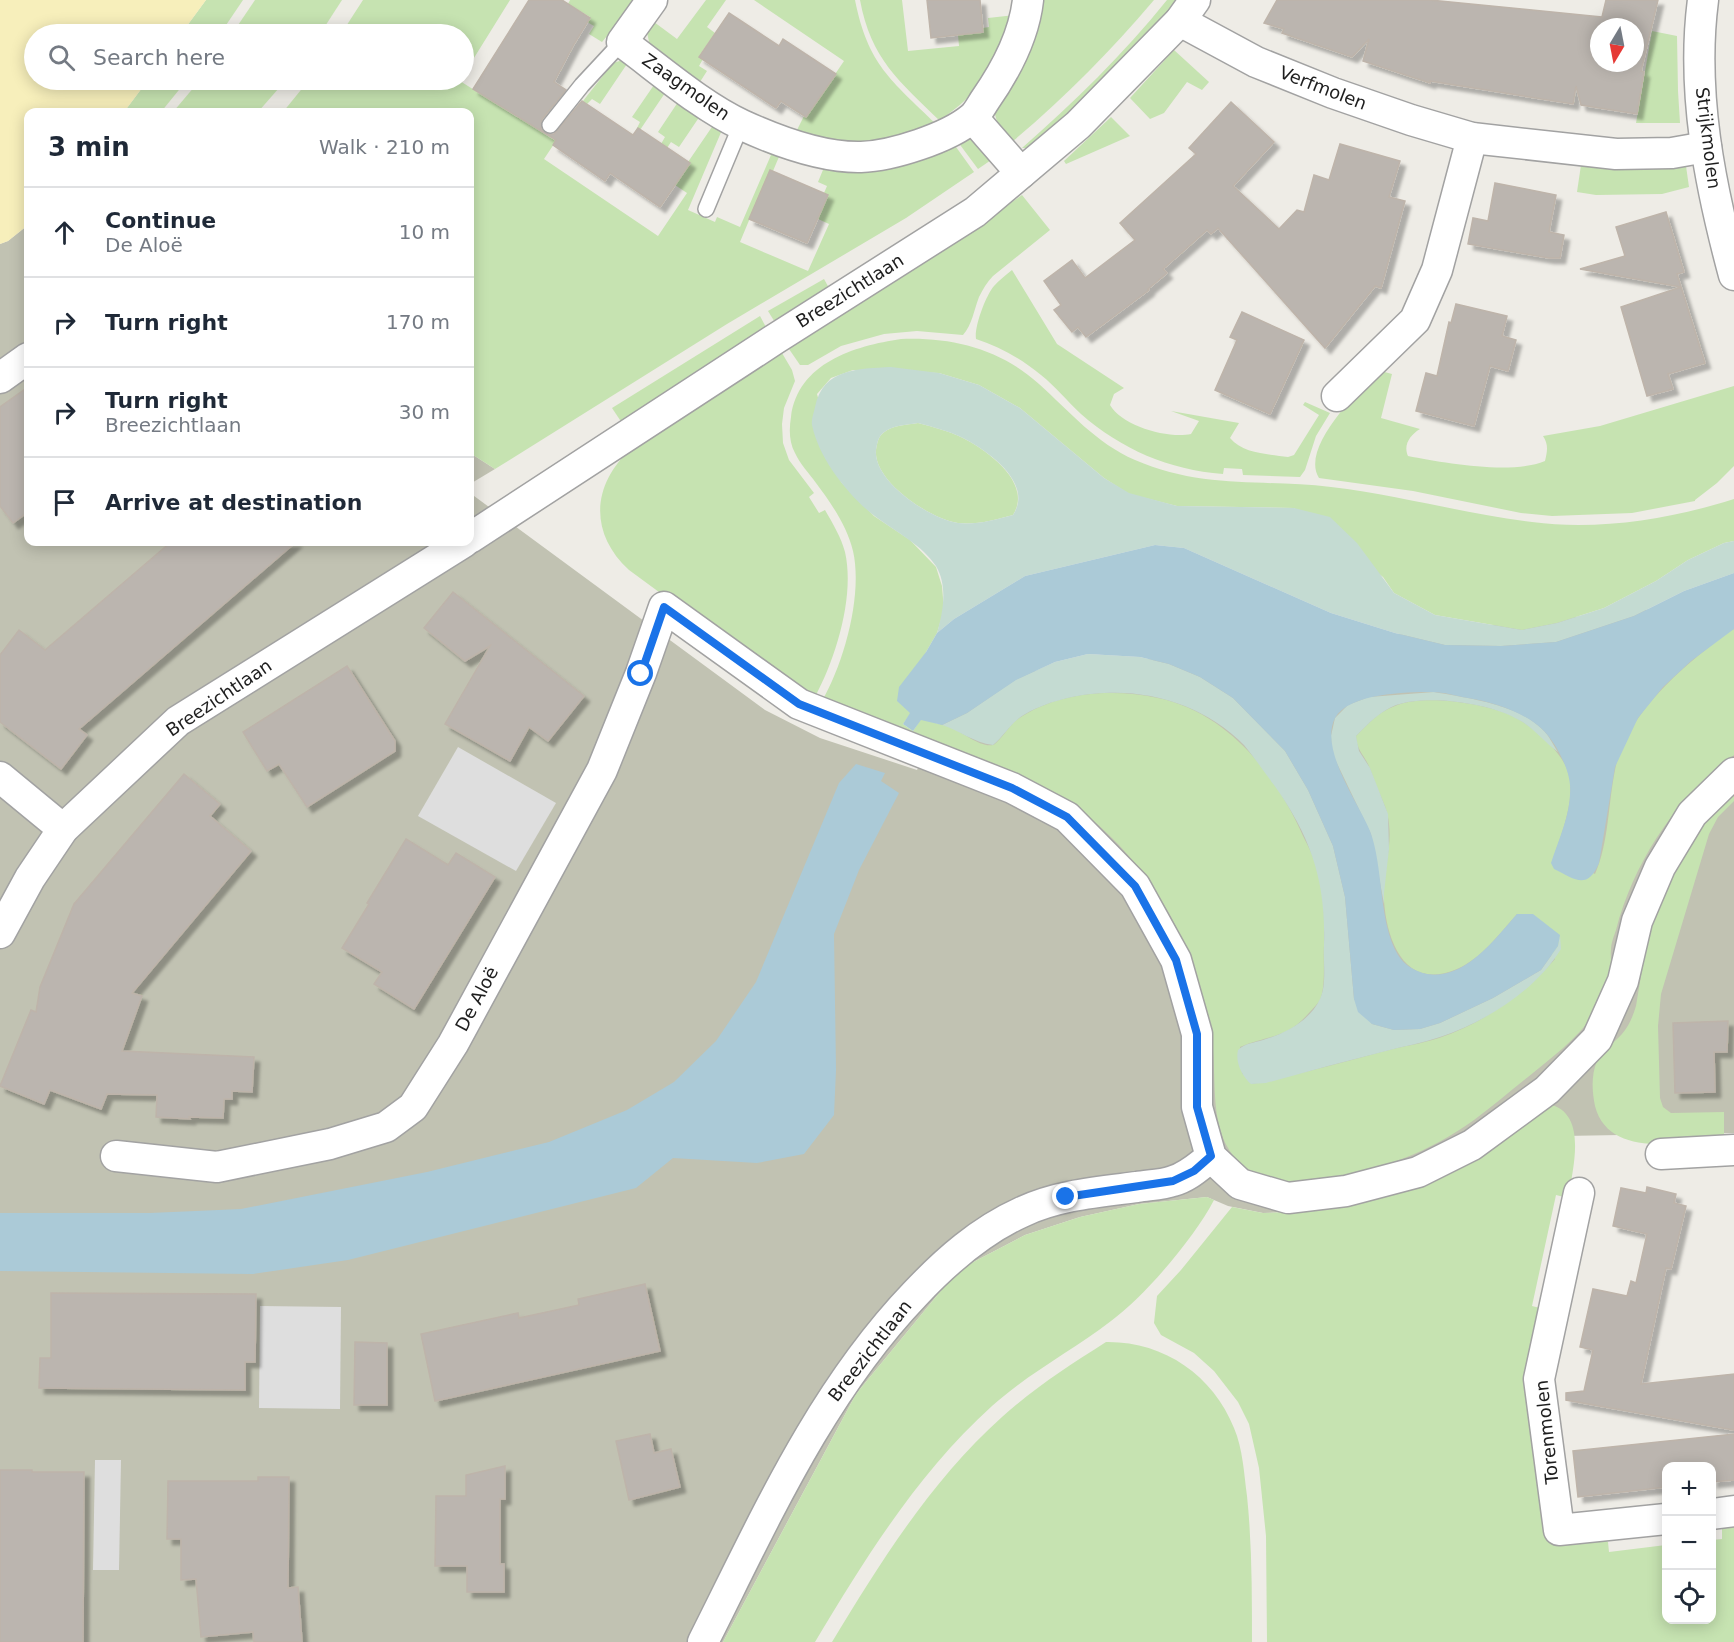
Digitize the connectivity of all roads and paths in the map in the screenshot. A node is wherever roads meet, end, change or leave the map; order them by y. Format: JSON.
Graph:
{"nodes":[{"id":1,"x":652,"y":0,"type":"edge"},
{"id":2,"x":1028,"y":0,"type":"edge"},
{"id":3,"x":1703,"y":0,"type":"edge"},
{"id":4,"x":1187,"y":10,"type":"edge"},
{"id":5,"x":622,"y":42,"type":"junction"},
{"id":6,"x":973,"y":118,"type":"junction"},
{"id":7,"x":550,"y":125,"type":"dead end"},
{"id":8,"x":741,"y":125,"type":"junction"},
{"id":9,"x":1472,"y":138,"type":"junction"},
{"id":10,"x":1706,"y":147,"type":"junction"},
{"id":11,"x":1022,"y":173,"type":"junction"},
{"id":12,"x":706,"y":209,"type":"dead end"},
{"id":13,"x":1727,"y":222,"type":"edge"},
{"id":14,"x":1734,"y":275,"type":"edge"},
{"id":15,"x":24,"y":361,"type":"edge"},
{"id":16,"x":0,"y":378,"type":"edge"},
{"id":17,"x":1337,"y":396,"type":"dead end"},
{"id":18,"x":474,"y":535,"type":"edge"},
{"id":19,"x":458,"y":546,"type":"edge"},
{"id":20,"x":1734,"y":773,"type":"edge"},
{"id":21,"x":0,"y":777,"type":"edge"},
{"id":22,"x":63,"y":828,"type":"junction"},
{"id":23,"x":0,"y":933,"type":"edge"},
{"id":24,"x":1734,"y":1150,"type":"edge"},
{"id":25,"x":1660,"y":1154,"type":"dead end"},
{"id":26,"x":116,"y":1156,"type":"dead end"},
{"id":27,"x":1211,"y":1156,"type":"junction"},
{"id":28,"x":1579,"y":1193,"type":"dead end"},
{"id":29,"x":1734,"y":1511,"type":"edge"},
{"id":30,"x":1716,"y":1513,"type":"edge"},
{"id":31,"x":1662,"y":1519,"type":"edge"},
{"id":32,"x":703,"y":1642,"type":"edge"}],
"edges":[{"from":1,"to":5,"type":"street"},
{"from":2,"to":6,"type":"street","name":"Zaagmolen"},
{"from":3,"to":10,"type":"street","name":"Strijkmolen"},
{"from":4,"to":9,"type":"street","name":"Verfmolen"},
{"from":4,"to":11,"type":"street","name":"Breezichtlaan"},
{"from":5,"to":7,"type":"lane"},
{"from":5,"to":8,"type":"street","name":"Zaagmolen"},
{"from":6,"to":8,"type":"street","name":"Zaagmolen"},
{"from":6,"to":11,"type":"street"},
{"from":8,"to":12,"type":"lane"},
{"from":9,"to":10,"type":"street","name":"Verfmolen"},
{"from":9,"to":17,"type":"street"},
{"from":10,"to":13,"type":"street","name":"Strijkmolen"},
{"from":11,"to":18,"type":"street","name":"Breezichtlaan"},
{"from":13,"to":14,"type":"street","name":"Strijkmolen"},
{"from":15,"to":16,"type":"street"},
{"from":19,"to":22,"type":"street","name":"Breezichtlaan"},
{"from":20,"to":27,"type":"street"},
{"from":21,"to":22,"type":"street"},
{"from":22,"to":23,"type":"street","name":"Breezichtlaan"},
{"from":24,"to":25,"type":"street"},
{"from":26,"to":27,"type":"street","name":"De Aloë"},
{"from":27,"to":32,"type":"street","name":"Breezichtlaan"},
{"from":28,"to":31,"type":"street","name":"Torenmolen"},
{"from":29,"to":30,"type":"street"}]}
